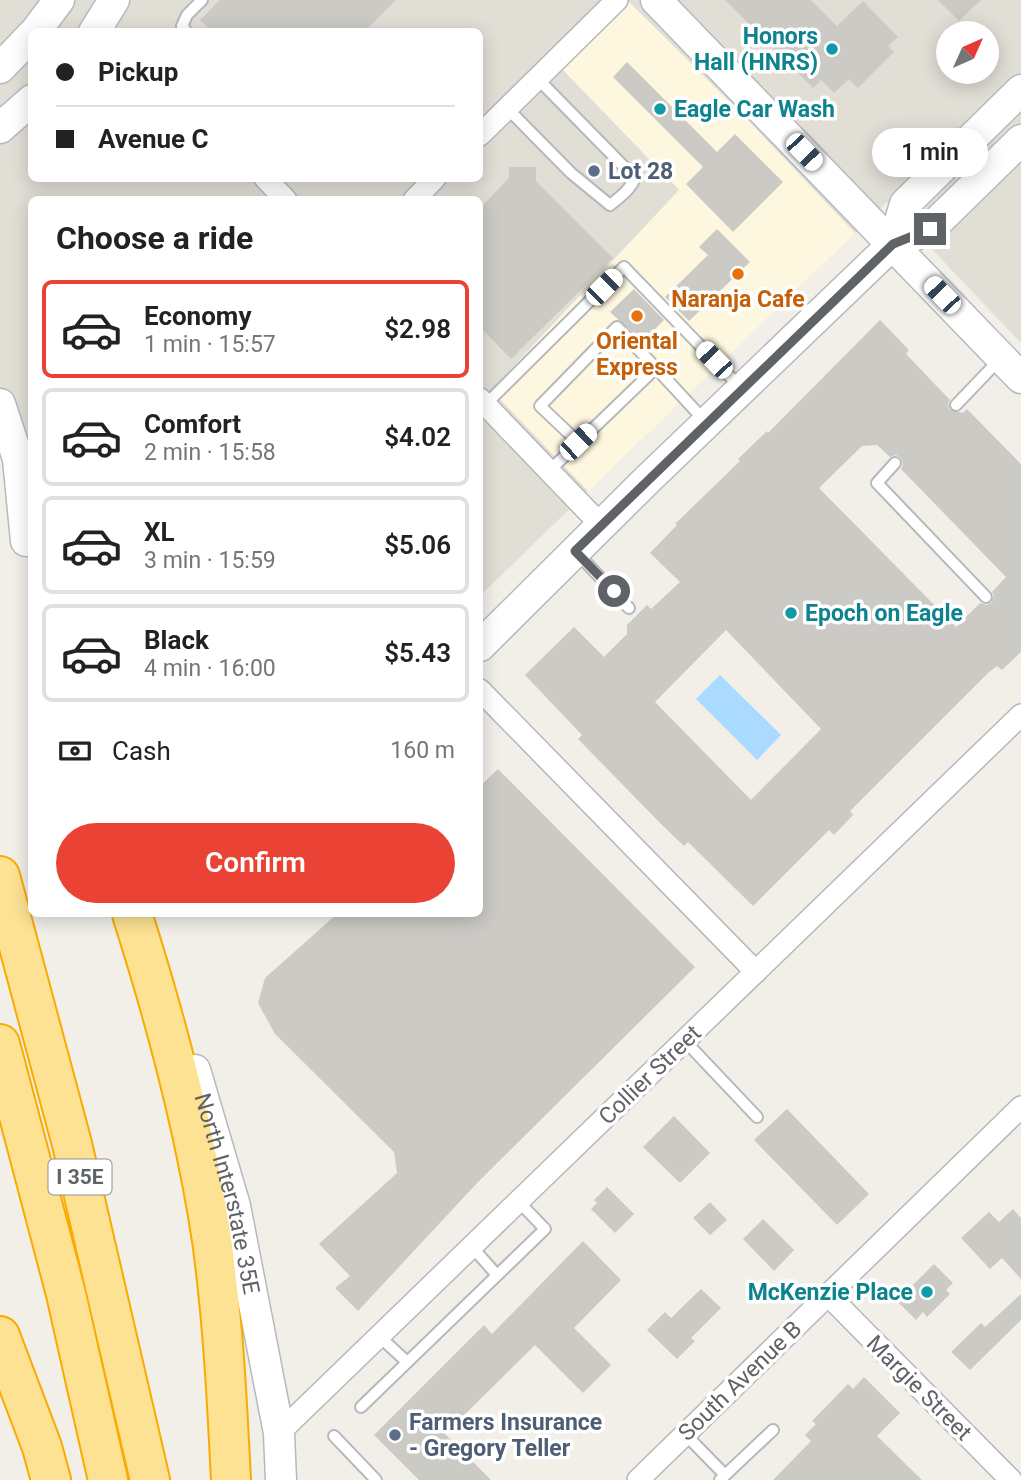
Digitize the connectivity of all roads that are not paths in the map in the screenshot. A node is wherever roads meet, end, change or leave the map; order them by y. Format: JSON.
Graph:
{"nodes":[{"id":1,"x":59,"y":0,"type":"edge"},
{"id":2,"x":202,"y":0,"type":"edge"},
{"id":3,"x":617,"y":0,"type":"edge"},
{"id":4,"x":656,"y":0,"type":"edge"},
{"id":5,"x":37,"y":28,"type":"edge"},
{"id":6,"x":184,"y":28,"type":"edge"},
{"id":7,"x":28,"y":38,"type":"edge"},
{"id":8,"x":0,"y":68,"type":"edge"},
{"id":9,"x":537,"y":78,"type":"junction"},
{"id":10,"x":1021,"y":90,"type":"edge"},
{"id":11,"x":28,"y":104,"type":"edge"},
{"id":12,"x":507,"y":108,"type":"junction"},
{"id":13,"x":0,"y":128,"type":"edge"},
{"id":14,"x":483,"y":132,"type":"edge"},
{"id":15,"x":1021,"y":140,"type":"edge"},
{"id":16,"x":269,"y":182,"type":"edge"},
{"id":17,"x":431,"y":182,"type":"edge"},
{"id":18,"x":282,"y":196,"type":"edge"},
{"id":19,"x":418,"y":196,"type":"edge"},
{"id":20,"x":893,"y":244,"type":"junction"},
{"id":21,"x":656,"y":368,"type":"junction"},
{"id":22,"x":1011,"y":368,"type":"edge"},
{"id":23,"x":743,"y":390,"type":"junction"},
{"id":24,"x":483,"y":401,"type":"edge"},
{"id":25,"x":483,"y":403,"type":"edge"},
{"id":26,"x":0,"y":404,"type":"edge"},
{"id":27,"x":956,"y":405,"type":"dead end"},
{"id":28,"x":707,"y":423,"type":"junction"},
{"id":29,"x":578,"y":442,"type":"junction"},
{"id":30,"x":895,"y":463,"type":"dead end"},
{"id":31,"x":549,"y":471,"type":"junction"},
{"id":32,"x":0,"y":472,"type":"edge"},
{"id":33,"x":0,"y":499,"type":"edge"},
{"id":34,"x":601,"y":525,"type":"junction"},
{"id":35,"x":28,"y":543,"type":"edge"},
{"id":36,"x":28,"y":548,"type":"edge"},
{"id":37,"x":28,"y":549,"type":"edge"},
{"id":38,"x":575,"y":551,"type":"junction"},
{"id":39,"x":986,"y":597,"type":"dead end"},
{"id":40,"x":629,"y":608,"type":"dead end"},
{"id":41,"x":483,"y":643,"type":"edge"},
{"id":42,"x":483,"y":693,"type":"edge"},
{"id":43,"x":1021,"y":715,"type":"edge"},
{"id":44,"x":0,"y":876,"type":"edge"},
{"id":45,"x":133,"y":917,"type":"edge"},
{"id":46,"x":149,"y":917,"type":"edge"},
{"id":47,"x":756,"y":972,"type":"junction"},
{"id":48,"x":685,"y":1041,"type":"junction"},
{"id":49,"x":0,"y":1044,"type":"edge"},
{"id":50,"x":1019,"y":1112,"type":"edge"},
{"id":51,"x":757,"y":1117,"type":"dead end"},
{"id":52,"x":519,"y":1202,"type":"junction"},
{"id":53,"x":472,"y":1247,"type":"junction"},
{"id":54,"x":498,"y":1275,"type":"junction"},
{"id":55,"x":828,"y":1295,"type":"junction"},
{"id":56,"x":0,"y":1336,"type":"edge"},
{"id":57,"x":380,"y":1337,"type":"junction"},
{"id":58,"x":407,"y":1362,"type":"junction"},
{"id":59,"x":361,"y":1407,"type":"dead end"},
{"id":60,"x":773,"y":1430,"type":"dead end"},
{"id":61,"x":279,"y":1433,"type":"junction"},
{"id":62,"x":685,"y":1434,"type":"junction"},
{"id":63,"x":334,"y":1436,"type":"dead end"},
{"id":64,"x":723,"y":1478,"type":"edge"},
{"id":65,"x":51,"y":1480,"type":"edge"},
{"id":66,"x":108,"y":1480,"type":"edge"},
{"id":67,"x":150,"y":1480,"type":"edge"},
{"id":68,"x":231,"y":1480,"type":"edge"},
{"id":69,"x":281,"y":1480,"type":"edge"},
{"id":70,"x":376,"y":1480,"type":"edge"},
{"id":71,"x":638,"y":1480,"type":"edge"},
{"id":72,"x":1011,"y":1480,"type":"edge"}],
"edges":[{"from":1,"to":5,"type":"street"},
{"from":2,"to":6,"type":"lane"},
{"from":3,"to":9,"type":"street"},
{"from":4,"to":20,"type":"street"},
{"from":7,"to":8,"type":"street"},
{"from":9,"to":12,"type":"street"},
{"from":9,"to":12,"type":"lane"},
{"from":10,"to":20,"type":"street"},
{"from":11,"to":13,"type":"street"},
{"from":12,"to":14,"type":"street"},
{"from":15,"to":20,"type":"street"},
{"from":16,"to":18,"type":"street"},
{"from":17,"to":19,"type":"street"},
{"from":20,"to":22,"type":"street"},
{"from":20,"to":23,"type":"street"},
{"from":21,"to":28,"type":"lane"},
{"from":21,"to":29,"type":"lane"},
{"from":21,"to":29,"type":"lane"},
{"from":22,"to":27,"type":"lane"},
{"from":23,"to":24,"type":"lane"},
{"from":23,"to":28,"type":"street"},
{"from":25,"to":31,"type":"street"},
{"from":26,"to":35,"type":"street"},
{"from":28,"to":34,"type":"street"},
{"from":29,"to":31,"type":"lane"},
{"from":30,"to":39,"type":"lane"},
{"from":31,"to":34,"type":"street"},
{"from":32,"to":36,"type":"street"},
{"from":33,"to":37,"type":"street"},
{"from":34,"to":38,"type":"street"},
{"from":38,"to":40,"type":"lane"},
{"from":38,"to":41,"type":"street"},
{"from":42,"to":47,"type":"street"},
{"from":43,"to":47,"type":"street","name":"Collier Street"},
{"from":44,"to":67,"type":"highway","number":"I 35E"},
{"from":45,"to":68,"type":"highway"},
{"from":46,"to":61,"type":"street","name":"North Interstate 35E"},
{"from":47,"to":48,"type":"street","name":"Collier Street"},
{"from":48,"to":51,"type":"lane"},
{"from":48,"to":52,"type":"street","name":"Collier Street"},
{"from":49,"to":66,"type":"highway","number":"I 35E"},
{"from":50,"to":55,"type":"street","name":"South Avenue B"},
{"from":52,"to":53,"type":"street","name":"Collier Street"},
{"from":52,"to":54,"type":"lane"},
{"from":53,"to":54,"type":"lane"},
{"from":53,"to":57,"type":"street","name":"Collier Street"},
{"from":54,"to":58,"type":"lane"},
{"from":55,"to":62,"type":"street","name":"South Avenue B"},
{"from":55,"to":72,"type":"street","name":"Margie Street"},
{"from":56,"to":65,"type":"highway"},
{"from":57,"to":58,"type":"lane"},
{"from":57,"to":61,"type":"street","name":"Collier Street"},
{"from":58,"to":59,"type":"lane"},
{"from":60,"to":64,"type":"lane"},
{"from":61,"to":69,"type":"street","name":"North Interstate 35E"},
{"from":62,"to":64,"type":"lane"},
{"from":62,"to":71,"type":"street","name":"South Avenue B"},
{"from":63,"to":70,"type":"lane"}]}
